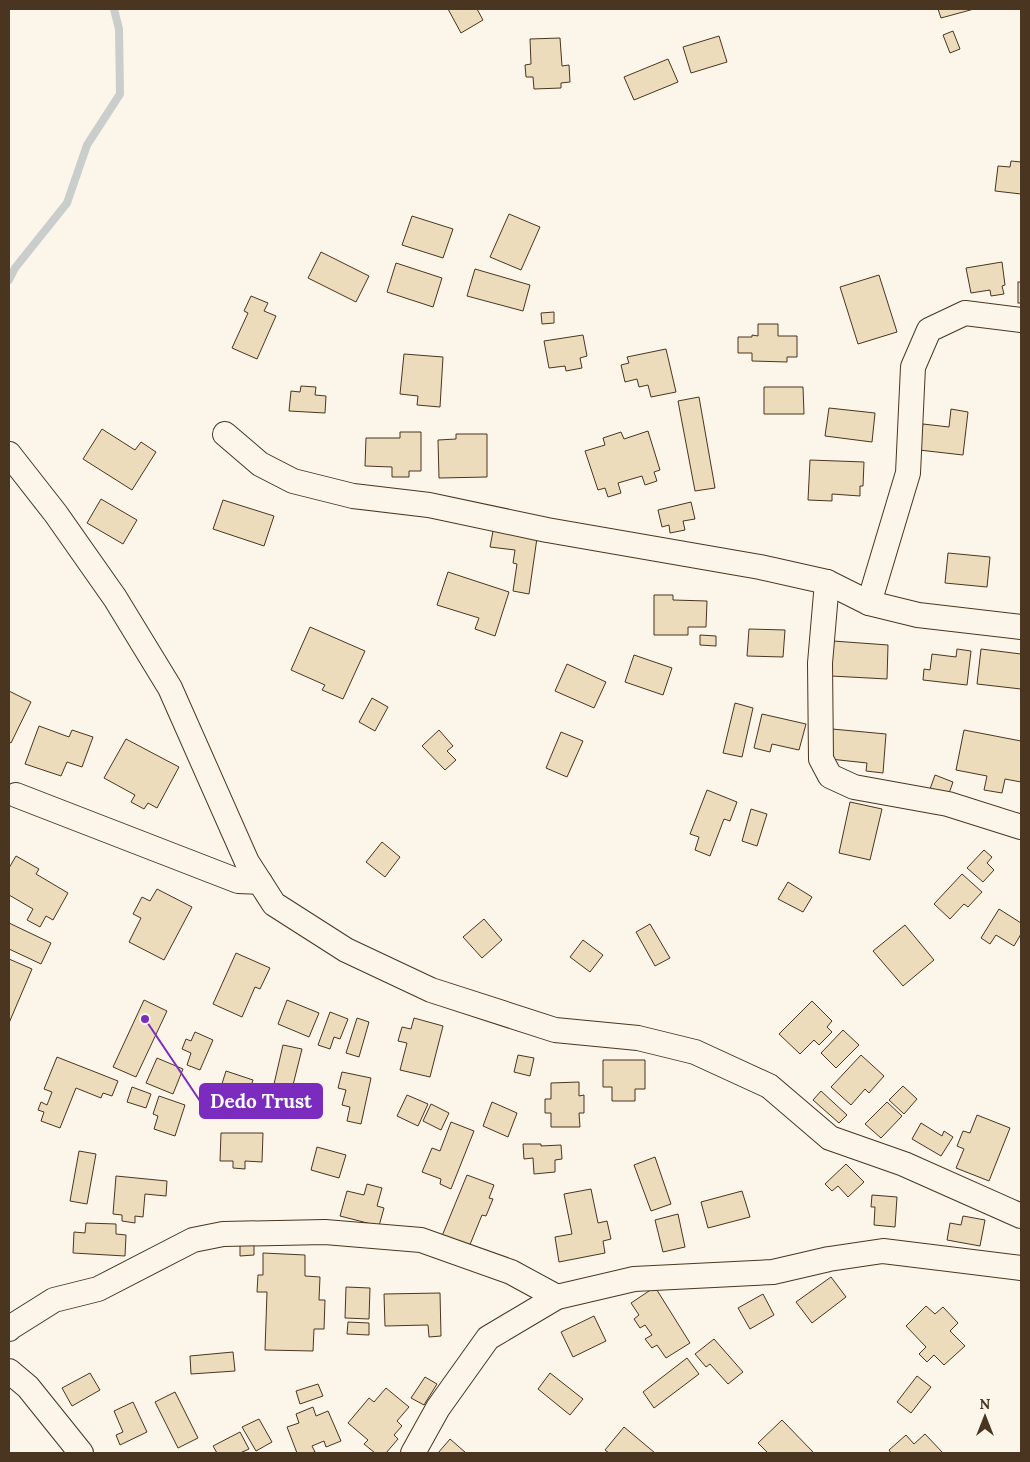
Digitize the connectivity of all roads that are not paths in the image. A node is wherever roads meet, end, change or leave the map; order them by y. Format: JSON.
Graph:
{"nodes":[{"id":1,"x":1021,"y":320,"type":"edge"},
{"id":2,"x":225,"y":434,"type":"dead end"},
{"id":3,"x":9,"y":454,"type":"edge"},
{"id":4,"x":827,"y":582,"type":"junction"},
{"id":5,"x":868,"y":604,"type":"junction"},
{"id":6,"x":1021,"y":627,"type":"edge"},
{"id":7,"x":16,"y":795,"type":"dead end"},
{"id":8,"x":1021,"y":827,"type":"edge"},
{"id":9,"x":260,"y":882,"type":"junction"},
{"id":10,"x":1021,"y":1216,"type":"edge"},
{"id":11,"x":1021,"y":1268,"type":"edge"},
{"id":12,"x":557,"y":1296,"type":"junction"},
{"id":13,"x":9,"y":1329,"type":"edge"},
{"id":14,"x":9,"y":1371,"type":"edge"},
{"id":15,"x":81,"y":1453,"type":"edge"},
{"id":16,"x":413,"y":1453,"type":"edge"}],
"edges":[{"from":1,"to":5,"type":"street"},
{"from":2,"to":4,"type":"street"},
{"from":3,"to":9,"type":"street"},
{"from":4,"to":5,"type":"street"},
{"from":4,"to":8,"type":"street"},
{"from":5,"to":6,"type":"street"},
{"from":7,"to":9,"type":"street"},
{"from":9,"to":10,"type":"street"},
{"from":11,"to":12,"type":"street"},
{"from":12,"to":13,"type":"street"},
{"from":12,"to":16,"type":"street"},
{"from":14,"to":15,"type":"street"}]}
